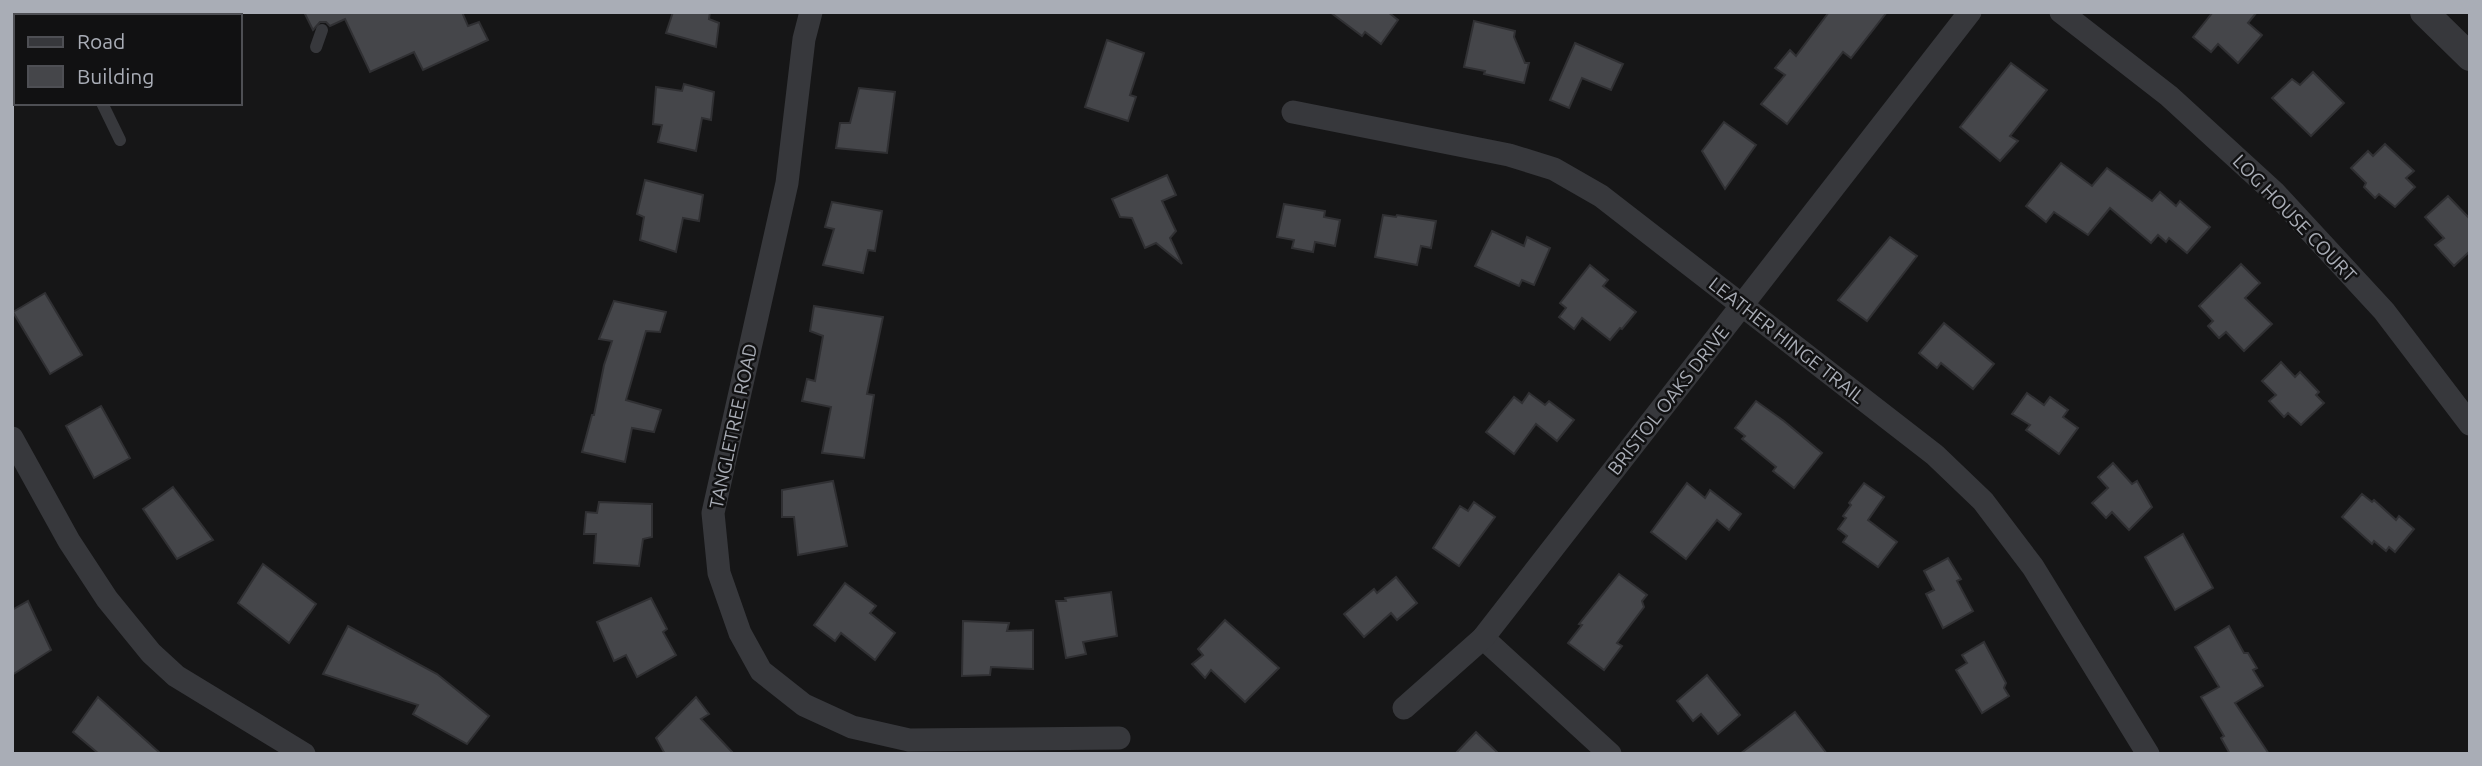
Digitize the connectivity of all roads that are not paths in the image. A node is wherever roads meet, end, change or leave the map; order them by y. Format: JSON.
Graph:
{"nodes":[{"id":1,"x":811,"y":12,"type":"edge"},
{"id":2,"x":1970,"y":12,"type":"edge"},
{"id":3,"x":2061,"y":12,"type":"edge"},
{"id":4,"x":2424,"y":12,"type":"edge"},
{"id":5,"x":322,"y":30,"type":"dead end"},
{"id":6,"x":316,"y":47,"type":"dead end"},
{"id":7,"x":2470,"y":57,"type":"edge"},
{"id":8,"x":104,"y":105,"type":"edge"},
{"id":9,"x":1293,"y":112,"type":"dead end"},
{"id":10,"x":120,"y":139,"type":"dead end"},
{"id":11,"x":1742,"y":306,"type":"junction"},
{"id":12,"x":2470,"y":424,"type":"edge"},
{"id":13,"x":12,"y":438,"type":"edge"},
{"id":14,"x":1483,"y":638,"type":"junction"},
{"id":15,"x":1404,"y":708,"type":"dead end"},
{"id":16,"x":1119,"y":738,"type":"dead end"},
{"id":17,"x":908,"y":747,"type":"edge"},
{"id":18,"x":304,"y":754,"type":"edge"},
{"id":19,"x":1610,"y":754,"type":"edge"},
{"id":20,"x":2148,"y":754,"type":"edge"}],
"edges":[{"from":1,"to":17,"type":"street","name":"TANGLETREE ROAD"},
{"from":2,"to":11,"type":"street","name":"BRISTOL OAKS DRIVE"},
{"from":3,"to":12,"type":"street","name":"LOG HOUSE COURT"},
{"from":4,"to":7,"type":"street"},
{"from":5,"to":6,"type":"lane"},
{"from":8,"to":10,"type":"lane"},
{"from":9,"to":11,"type":"street","name":"LEATHER HINGE TRAIL"},
{"from":11,"to":14,"type":"street","name":"BRISTOL OAKS DRIVE"},
{"from":11,"to":20,"type":"street","name":"LEATHER HINGE TRAIL"},
{"from":13,"to":18,"type":"street"},
{"from":14,"to":15,"type":"street","name":"BRISTOL OAKS DRIVE"},
{"from":14,"to":19,"type":"street"},
{"from":16,"to":17,"type":"street","name":"TANGLETREE ROAD"}]}
